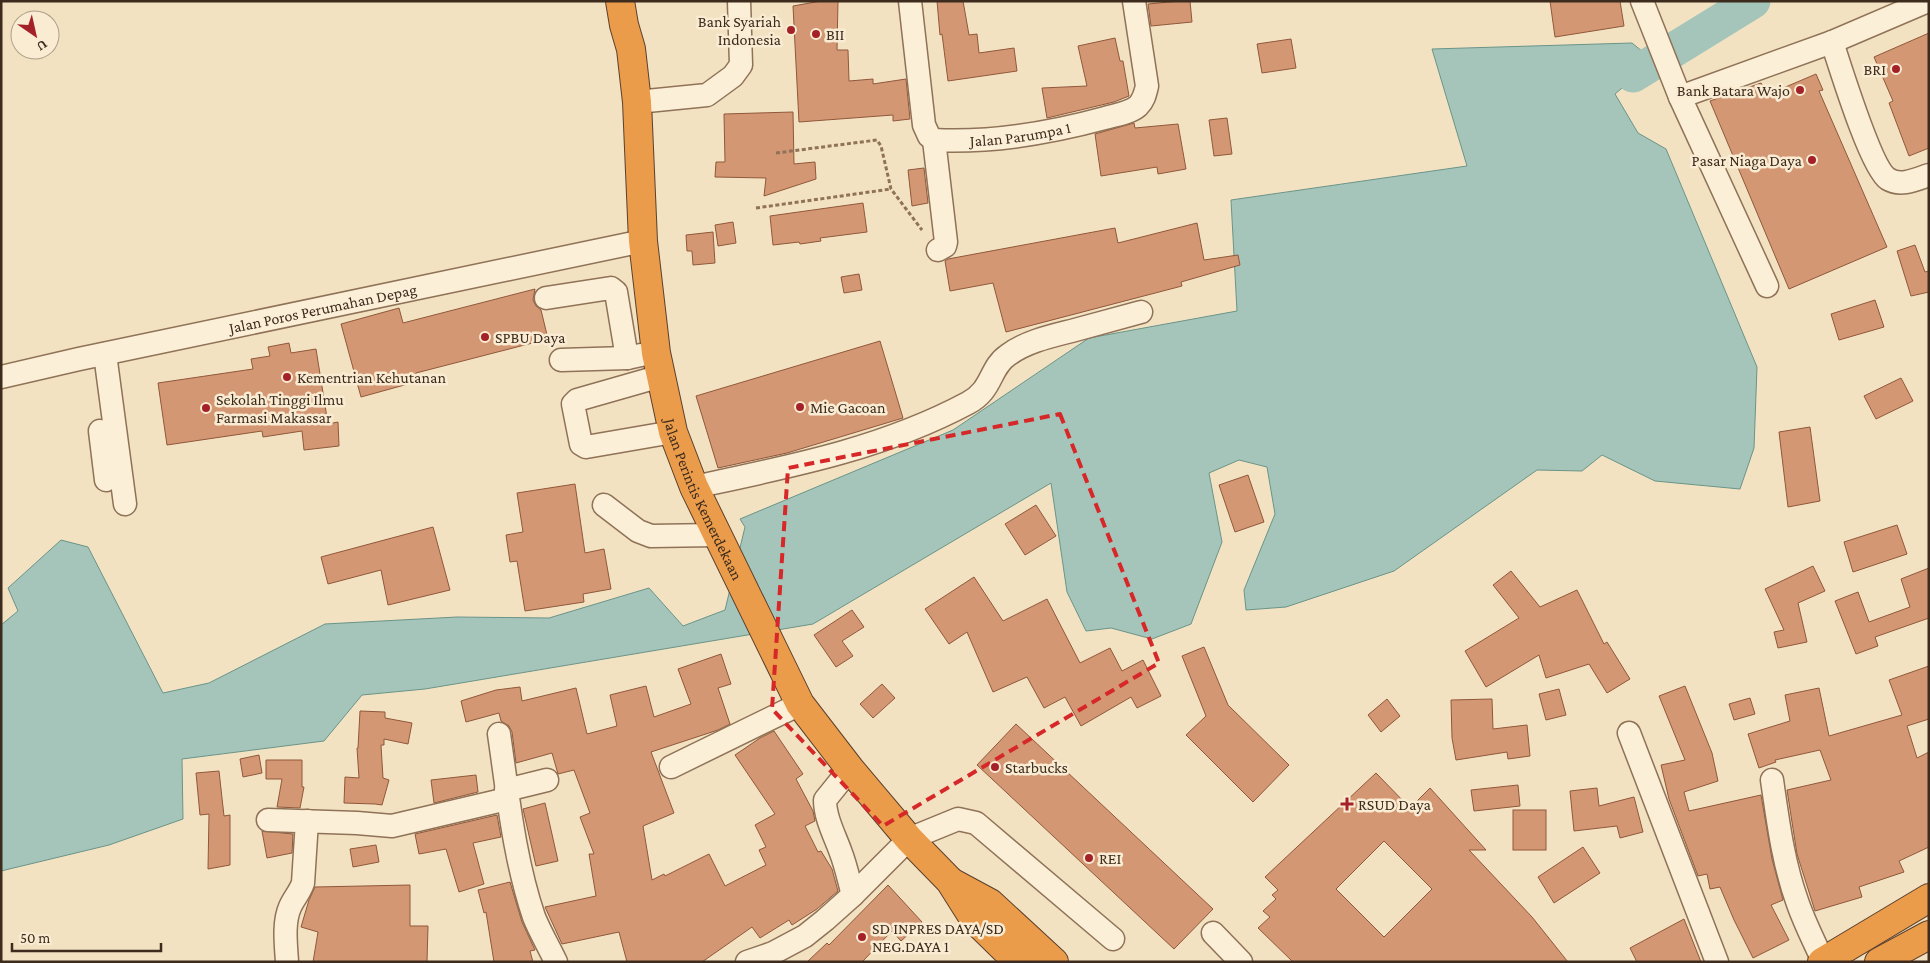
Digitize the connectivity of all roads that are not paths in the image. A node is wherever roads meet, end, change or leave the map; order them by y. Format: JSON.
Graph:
{"nodes":[{"id":1,"x":620,"y":1,"type":"edge"},
{"id":2,"x":640,"y":1,"type":"edge"},
{"id":3,"x":739,"y":1,"type":"edge"},
{"id":4,"x":910,"y":1,"type":"edge"},
{"id":5,"x":1134,"y":1,"type":"edge"},
{"id":6,"x":1642,"y":1,"type":"edge"},
{"id":7,"x":1928,"y":1,"type":"edge"},
{"id":8,"x":1832,"y":42,"type":"junction"},
{"id":9,"x":631,"y":49,"type":"junction"},
{"id":10,"x":1680,"y":97,"type":"junction"},
{"id":11,"x":637,"y":102,"type":"junction"},
{"id":12,"x":934,"y":140,"type":"junction"},
{"id":13,"x":1929,"y":175,"type":"edge"},
{"id":14,"x":643,"y":241,"type":"junction"},
{"id":15,"x":938,"y":250,"type":"road end"},
{"id":16,"x":1767,"y":286,"type":"dead end"},
{"id":17,"x":546,"y":298,"type":"dead end"},
{"id":18,"x":1141,"y":312,"type":"dead end"},
{"id":19,"x":99,"y":356,"type":"junction"},
{"id":20,"x":627,"y":358,"type":"junction"},
{"id":21,"x":561,"y":360,"type":"dead end"},
{"id":22,"x":659,"y":365,"type":"junction"},
{"id":23,"x":1,"y":377,"type":"edge"},
{"id":24,"x":674,"y":432,"type":"junction"},
{"id":25,"x":106,"y":480,"type":"dead end"},
{"id":26,"x":694,"y":487,"type":"junction"},
{"id":27,"x":125,"y":504,"type":"dead end"},
{"id":28,"x":604,"y":505,"type":"dead end"},
{"id":29,"x":718,"y":538,"type":"junction"},
{"id":30,"x":800,"y":704,"type":"junction"},
{"id":31,"x":1629,"y":733,"type":"dead end"},
{"id":32,"x":499,"y":734,"type":"dead end"},
{"id":33,"x":671,"y":767,"type":"dead end"},
{"id":34,"x":850,"y":769,"type":"junction"},
{"id":35,"x":547,"y":780,"type":"dead end"},
{"id":36,"x":1772,"y":780,"type":"dead end"},
{"id":37,"x":507,"y":795,"type":"junction"},
{"id":38,"x":268,"y":820,"type":"dead end"},
{"id":39,"x":307,"y":821,"type":"junction"},
{"id":40,"x":909,"y":839,"type":"junction"},
{"id":41,"x":950,"y":881,"type":"junction"},
{"id":42,"x":853,"y":895,"type":"junction"},
{"id":43,"x":1929,"y":898,"type":"edge"},
{"id":44,"x":1213,"y":933,"type":"dead end"},
{"id":45,"x":1929,"y":935,"type":"edge"},
{"id":46,"x":1113,"y":940,"type":"dead end"},
{"id":47,"x":777,"y":957,"type":"edge"},
{"id":48,"x":1823,"y":961,"type":"edge"},
{"id":49,"x":287,"y":962,"type":"edge"},
{"id":50,"x":556,"y":962,"type":"edge"},
{"id":51,"x":747,"y":962,"type":"edge"},
{"id":52,"x":1018,"y":962,"type":"edge"},
{"id":53,"x":1054,"y":962,"type":"edge"},
{"id":54,"x":1242,"y":962,"type":"edge"},
{"id":55,"x":1717,"y":962,"type":"edge"},
{"id":56,"x":1879,"y":962,"type":"edge"}],
"edges":[{"from":1,"to":9,"type":"highway","name":"Jalan Perintis Kemerdekaan"},
{"from":2,"to":9,"type":"highway","name":"Jalan Perintis Kemerdekaan"},
{"from":3,"to":11,"type":"street"},
{"from":4,"to":12,"type":"street"},
{"from":5,"to":12,"type":"street","name":"Jalan Parumpa 1"},
{"from":6,"to":10,"type":"street"},
{"from":7,"to":8,"type":"street"},
{"from":8,"to":10,"type":"street"},
{"from":8,"to":13,"type":"street"},
{"from":9,"to":11,"type":"highway","name":"Jalan Perintis Kemerdekaan"},
{"from":10,"to":16,"type":"street"},
{"from":11,"to":14,"type":"highway","name":"Jalan Perintis Kemerdekaan"},
{"from":12,"to":15,"type":"street"},
{"from":14,"to":19,"type":"street","name":"Jalan Poros Perumahan Depag"},
{"from":14,"to":22,"type":"highway","name":"Jalan Perintis Kemerdekaan"},
{"from":17,"to":20,"type":"street"},
{"from":18,"to":26,"type":"street"},
{"from":19,"to":23,"type":"street","name":"Jalan Poros Perumahan Depag"},
{"from":19,"to":25,"type":"street"},
{"from":19,"to":27,"type":"street"},
{"from":20,"to":21,"type":"street"},
{"from":20,"to":22,"type":"street"},
{"from":22,"to":24,"type":"highway","name":"Jalan Perintis Kemerdekaan"},
{"from":22,"to":24,"type":"street"},
{"from":24,"to":26,"type":"highway","name":"Jalan Perintis Kemerdekaan"},
{"from":26,"to":29,"type":"highway","name":"Jalan Perintis Kemerdekaan"},
{"from":28,"to":29,"type":"street"},
{"from":29,"to":30,"type":"highway","name":"Jalan Perintis Kemerdekaan"},
{"from":30,"to":33,"type":"street"},
{"from":30,"to":34,"type":"highway","name":"Jalan Perintis Kemerdekaan"},
{"from":31,"to":55,"type":"street"},
{"from":32,"to":37,"type":"street"},
{"from":34,"to":40,"type":"highway","name":"Jalan Perintis Kemerdekaan"},
{"from":34,"to":42,"type":"street"},
{"from":35,"to":37,"type":"street"},
{"from":36,"to":48,"type":"street"},
{"from":37,"to":39,"type":"street"},
{"from":37,"to":50,"type":"street"},
{"from":38,"to":39,"type":"street"},
{"from":39,"to":49,"type":"street"},
{"from":40,"to":41,"type":"highway","name":"Jalan Perintis Kemerdekaan"},
{"from":40,"to":42,"type":"street"},
{"from":40,"to":46,"type":"street"},
{"from":41,"to":52,"type":"highway","name":"Jalan Perintis Kemerdekaan"},
{"from":41,"to":53,"type":"highway","name":"Jalan Perintis Kemerdekaan"},
{"from":42,"to":47,"type":"street"},
{"from":43,"to":48,"type":"highway"},
{"from":44,"to":54,"type":"street"},
{"from":45,"to":56,"type":"highway"},
{"from":47,"to":51,"type":"street"}]}
